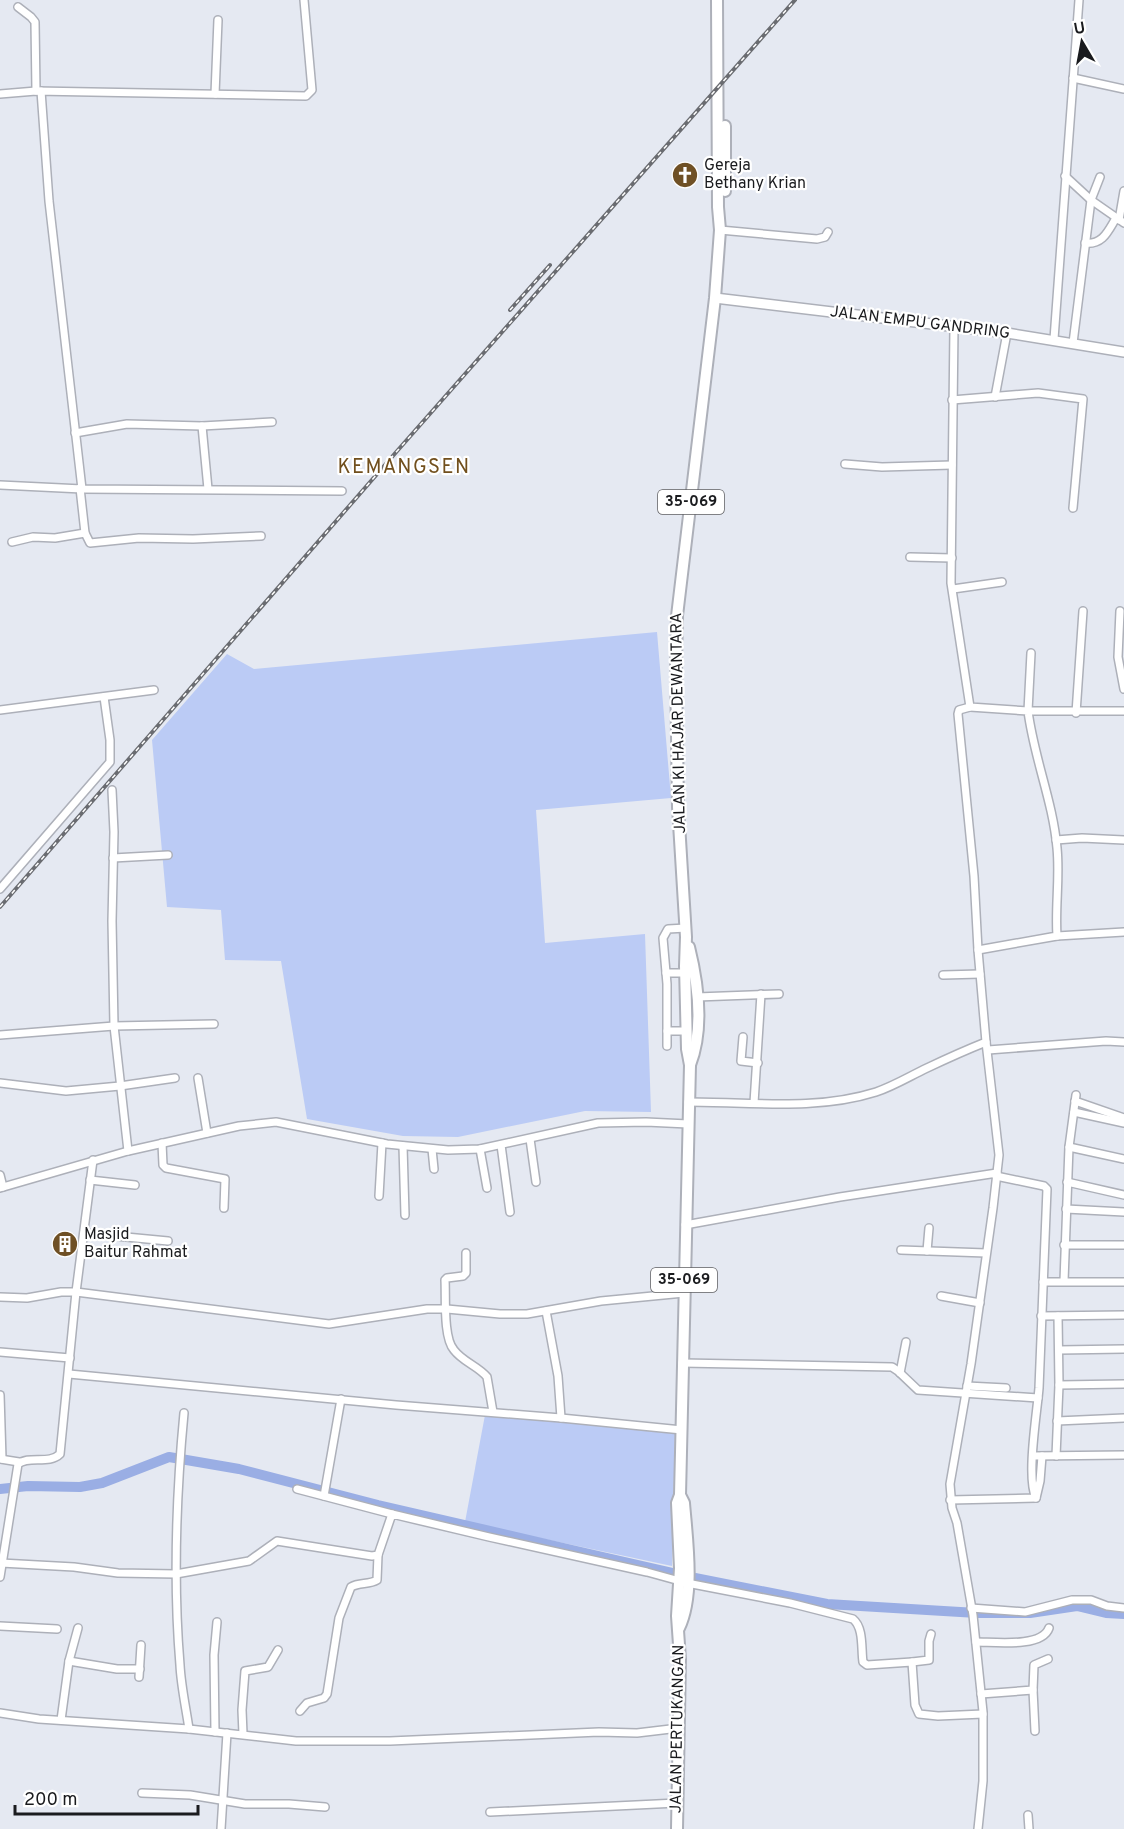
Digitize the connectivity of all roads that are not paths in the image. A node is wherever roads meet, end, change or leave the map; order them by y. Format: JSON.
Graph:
{"nodes":[{"id":1,"x":304,"y":0,"type":"edge"},
{"id":2,"x":717,"y":0,"type":"edge"},
{"id":3,"x":723,"y":0,"type":"edge"},
{"id":4,"x":1079,"y":0,"type":"edge"},
{"id":5,"x":18,"y":8,"type":"dead end"},
{"id":6,"x":218,"y":20,"type":"dead end"},
{"id":7,"x":1073,"y":78,"type":"junction"},
{"id":8,"x":1124,"y":88,"type":"edge"},
{"id":9,"x":39,"y":91,"type":"junction"},
{"id":10,"x":0,"y":94,"type":"edge"},
{"id":11,"x":215,"y":94,"type":"junction"},
{"id":12,"x":1100,"y":177,"type":"dead end"},
{"id":13,"x":1067,"y":178,"type":"junction"},
{"id":14,"x":1124,"y":191,"type":"edge"},
{"id":15,"x":1091,"y":200,"type":"junction"},
{"id":16,"x":1120,"y":220,"type":"edge"},
{"id":17,"x":720,"y":227,"type":"junction"},
{"id":18,"x":828,"y":232,"type":"dead end"},
{"id":19,"x":1085,"y":243,"type":"junction"},
{"id":20,"x":715,"y":298,"type":"junction"},
{"id":21,"x":954,"y":327,"type":"junction"},
{"id":22,"x":1007,"y":333,"type":"junction"},
{"id":23,"x":1056,"y":340,"type":"junction"},
{"id":24,"x":1073,"y":343,"type":"junction"},
{"id":25,"x":1124,"y":352,"type":"edge"},
{"id":26,"x":995,"y":397,"type":"junction"},
{"id":27,"x":952,"y":400,"type":"junction"},
{"id":28,"x":272,"y":423,"type":"dead end"},
{"id":29,"x":202,"y":426,"type":"junction"},
{"id":30,"x":75,"y":433,"type":"junction"},
{"id":31,"x":845,"y":464,"type":"dead end"},
{"id":32,"x":952,"y":465,"type":"junction"},
{"id":33,"x":0,"y":485,"type":"edge"},
{"id":34,"x":81,"y":488,"type":"junction"},
{"id":35,"x":208,"y":489,"type":"junction"},
{"id":36,"x":342,"y":491,"type":"dead end"},
{"id":37,"x":1073,"y":508,"type":"dead end"},
{"id":38,"x":85,"y":533,"type":"junction"},
{"id":39,"x":261,"y":536,"type":"dead end"},
{"id":40,"x":12,"y":542,"type":"dead end"},
{"id":41,"x":910,"y":557,"type":"dead end"},
{"id":42,"x":952,"y":558,"type":"junction"},
{"id":43,"x":1002,"y":582,"type":"dead end"},
{"id":44,"x":952,"y":590,"type":"junction"},
{"id":45,"x":1083,"y":611,"type":"dead end"},
{"id":46,"x":1120,"y":611,"type":"dead end"},
{"id":47,"x":1031,"y":653,"type":"dead end"},
{"id":48,"x":1124,"y":689,"type":"edge"},
{"id":49,"x":154,"y":690,"type":"dead end"},
{"id":50,"x":104,"y":698,"type":"junction"},
{"id":51,"x":970,"y":707,"type":"junction"},
{"id":52,"x":0,"y":710,"type":"edge"},
{"id":53,"x":1028,"y":711,"type":"junction"},
{"id":54,"x":1124,"y":711,"type":"edge"},
{"id":55,"x":1076,"y":712,"type":"junction"},
{"id":56,"x":112,"y":790,"type":"dead end"},
{"id":57,"x":1056,"y":840,"type":"junction"},
{"id":58,"x":1124,"y":840,"type":"edge"},
{"id":59,"x":168,"y":855,"type":"dead end"},
{"id":60,"x":113,"y":858,"type":"junction"},
{"id":61,"x":0,"y":889,"type":"edge"},
{"id":62,"x":683,"y":931,"type":"junction"},
{"id":63,"x":1124,"y":932,"type":"edge"},
{"id":64,"x":1058,"y":936,"type":"junction"},
{"id":65,"x":978,"y":950,"type":"junction"},
{"id":66,"x":682,"y":972,"type":"junction"},
{"id":67,"x":668,"y":973,"type":"junction"},
{"id":68,"x":980,"y":974,"type":"junction"},
{"id":69,"x":943,"y":975,"type":"dead end"},
{"id":70,"x":778,"y":994,"type":"dead end"},
{"id":71,"x":761,"y":1000,"type":"junction"},
{"id":72,"x":693,"y":1007,"type":"junction"},
{"id":73,"x":214,"y":1024,"type":"dead end"},
{"id":74,"x":114,"y":1026,"type":"junction"},
{"id":75,"x":670,"y":1031,"type":"junction"},
{"id":76,"x":685,"y":1031,"type":"junction"},
{"id":77,"x":0,"y":1035,"type":"edge"},
{"id":78,"x":743,"y":1037,"type":"dead end"},
{"id":79,"x":1124,"y":1042,"type":"edge"},
{"id":80,"x":667,"y":1046,"type":"dead end"},
{"id":81,"x":987,"y":1046,"type":"junction"},
{"id":82,"x":758,"y":1063,"type":"junction"},
{"id":83,"x":690,"y":1065,"type":"junction"},
{"id":84,"x":175,"y":1077,"type":"dead end"},
{"id":85,"x":198,"y":1078,"type":"dead end"},
{"id":86,"x":0,"y":1083,"type":"edge"},
{"id":87,"x":120,"y":1086,"type":"junction"},
{"id":88,"x":688,"y":1102,"type":"junction"},
{"id":89,"x":754,"y":1102,"type":"junction"},
{"id":90,"x":1074,"y":1112,"type":"junction"},
{"id":91,"x":1124,"y":1118,"type":"edge"},
{"id":92,"x":1124,"y":1123,"type":"edge"},
{"id":93,"x":688,"y":1124,"type":"junction"},
{"id":94,"x":207,"y":1133,"type":"junction"},
{"id":95,"x":530,"y":1139,"type":"junction"},
{"id":96,"x":382,"y":1143,"type":"junction"},
{"id":97,"x":501,"y":1145,"type":"junction"},
{"id":98,"x":403,"y":1146,"type":"junction"},
{"id":99,"x":1069,"y":1147,"type":"junction"},
{"id":100,"x":162,"y":1149,"type":"junction"},
{"id":101,"x":432,"y":1149,"type":"junction"},
{"id":102,"x":480,"y":1149,"type":"junction"},
{"id":103,"x":128,"y":1151,"type":"junction"},
{"id":104,"x":1124,"y":1159,"type":"edge"},
{"id":105,"x":93,"y":1162,"type":"junction"},
{"id":106,"x":434,"y":1168,"type":"dead end"},
{"id":107,"x":0,"y":1175,"type":"edge"},
{"id":108,"x":997,"y":1175,"type":"junction"},
{"id":109,"x":91,"y":1176,"type":"junction"},
{"id":110,"x":536,"y":1182,"type":"dead end"},
{"id":111,"x":1067,"y":1182,"type":"junction"},
{"id":112,"x":135,"y":1185,"type":"dead end"},
{"id":113,"x":2,"y":1187,"type":"edge"},
{"id":114,"x":487,"y":1188,"type":"dead end"},
{"id":115,"x":1124,"y":1195,"type":"edge"},
{"id":116,"x":379,"y":1196,"type":"dead end"},
{"id":117,"x":224,"y":1208,"type":"dead end"},
{"id":118,"x":1066,"y":1209,"type":"junction"},
{"id":119,"x":510,"y":1212,"type":"dead end"},
{"id":120,"x":1124,"y":1212,"type":"edge"},
{"id":121,"x":405,"y":1215,"type":"dead end"},
{"id":122,"x":685,"y":1225,"type":"junction"},
{"id":123,"x":929,"y":1228,"type":"dead end"},
{"id":124,"x":84,"y":1233,"type":"junction"},
{"id":125,"x":168,"y":1241,"type":"dead end"},
{"id":126,"x":1064,"y":1245,"type":"junction"},
{"id":127,"x":1124,"y":1245,"type":"edge"},
{"id":128,"x":900,"y":1250,"type":"dead end"},
{"id":129,"x":927,"y":1251,"type":"junction"},
{"id":130,"x":466,"y":1253,"type":"dead end"},
{"id":131,"x":986,"y":1253,"type":"junction"},
{"id":132,"x":1064,"y":1281,"type":"junction"},
{"id":133,"x":1043,"y":1282,"type":"junction"},
{"id":134,"x":1124,"y":1282,"type":"edge"},
{"id":135,"x":76,"y":1292,"type":"junction"},
{"id":136,"x":684,"y":1293,"type":"junction"},
{"id":137,"x":941,"y":1296,"type":"dead end"},
{"id":138,"x":0,"y":1297,"type":"edge"},
{"id":139,"x":980,"y":1303,"type":"junction"},
{"id":140,"x":447,"y":1309,"type":"junction"},
{"id":141,"x":546,"y":1311,"type":"junction"},
{"id":142,"x":1124,"y":1315,"type":"edge"},
{"id":143,"x":1041,"y":1316,"type":"junction"},
{"id":144,"x":1059,"y":1316,"type":"junction"},
{"id":145,"x":906,"y":1342,"type":"dead end"},
{"id":146,"x":1124,"y":1349,"type":"edge"},
{"id":147,"x":1059,"y":1350,"type":"junction"},
{"id":148,"x":0,"y":1352,"type":"edge"},
{"id":149,"x":70,"y":1358,"type":"junction"},
{"id":150,"x":682,"y":1363,"type":"junction"},
{"id":151,"x":900,"y":1373,"type":"junction"},
{"id":152,"x":69,"y":1374,"type":"junction"},
{"id":153,"x":1124,"y":1384,"type":"edge"},
{"id":154,"x":1059,"y":1385,"type":"junction"},
{"id":155,"x":1006,"y":1388,"type":"dead end"},
{"id":156,"x":966,"y":1389,"type":"junction"},
{"id":157,"x":0,"y":1395,"type":"edge"},
{"id":158,"x":1038,"y":1398,"type":"junction"},
{"id":159,"x":341,"y":1399,"type":"junction"},
{"id":160,"x":492,"y":1412,"type":"junction"},
{"id":161,"x":184,"y":1413,"type":"dead end"},
{"id":162,"x":561,"y":1418,"type":"junction"},
{"id":163,"x":1124,"y":1418,"type":"edge"},
{"id":164,"x":1057,"y":1421,"type":"junction"},
{"id":165,"x":681,"y":1430,"type":"junction"},
{"id":166,"x":1124,"y":1455,"type":"edge"},
{"id":167,"x":1033,"y":1456,"type":"junction"},
{"id":168,"x":1042,"y":1456,"type":"junction"},
{"id":169,"x":1056,"y":1456,"type":"junction"},
{"id":170,"x":1,"y":1459,"type":"edge"},
{"id":171,"x":20,"y":1462,"type":"junction"},
{"id":172,"x":297,"y":1489,"type":"dead end"},
{"id":173,"x":324,"y":1495,"type":"junction"},
{"id":174,"x":1036,"y":1498,"type":"junction"},
{"id":175,"x":950,"y":1500,"type":"junction"},
{"id":176,"x":392,"y":1514,"type":"junction"},
{"id":177,"x":3,"y":1532,"type":"edge"},
{"id":178,"x":378,"y":1555,"type":"junction"},
{"id":179,"x":1,"y":1563,"type":"edge"},
{"id":180,"x":0,"y":1571,"type":"edge"},
{"id":181,"x":176,"y":1574,"type":"junction"},
{"id":182,"x":684,"y":1576,"type":"junction"},
{"id":183,"x":0,"y":1577,"type":"edge"},
{"id":184,"x":1124,"y":1608,"type":"edge"},
{"id":185,"x":972,"y":1612,"type":"junction"},
{"id":186,"x":218,"y":1622,"type":"dead end"},
{"id":187,"x":0,"y":1626,"type":"edge"},
{"id":188,"x":78,"y":1628,"type":"dead end"},
{"id":189,"x":1049,"y":1628,"type":"dead end"},
{"id":190,"x":57,"y":1629,"type":"dead end"},
{"id":191,"x":931,"y":1634,"type":"dead end"},
{"id":192,"x":976,"y":1642,"type":"junction"},
{"id":193,"x":141,"y":1645,"type":"dead end"},
{"id":194,"x":278,"y":1650,"type":"dead end"},
{"id":195,"x":1048,"y":1659,"type":"dead end"},
{"id":196,"x":69,"y":1661,"type":"junction"},
{"id":197,"x":912,"y":1662,"type":"junction"},
{"id":198,"x":1033,"y":1690,"type":"junction"},
{"id":199,"x":981,"y":1694,"type":"junction"},
{"id":200,"x":300,"y":1711,"type":"dead end"},
{"id":201,"x":0,"y":1713,"type":"edge"},
{"id":202,"x":983,"y":1714,"type":"junction"},
{"id":203,"x":61,"y":1720,"type":"junction"},
{"id":204,"x":679,"y":1728,"type":"junction"},
{"id":205,"x":189,"y":1729,"type":"junction"},
{"id":206,"x":1035,"y":1731,"type":"dead end"},
{"id":207,"x":215,"y":1732,"type":"junction"},
{"id":208,"x":227,"y":1733,"type":"junction"},
{"id":209,"x":243,"y":1734,"type":"junction"},
{"id":210,"x":141,"y":1792,"type":"dead end"},
{"id":211,"x":223,"y":1802,"type":"junction"},
{"id":212,"x":677,"y":1803,"type":"junction"},
{"id":213,"x":325,"y":1807,"type":"dead end"},
{"id":214,"x":490,"y":1812,"type":"dead end"},
{"id":215,"x":1028,"y":1815,"type":"dead end"},
{"id":216,"x":221,"y":1829,"type":"edge"},
{"id":217,"x":677,"y":1829,"type":"edge"},
{"id":218,"x":978,"y":1829,"type":"edge"},
{"id":219,"x":1029,"y":1829,"type":"edge"}],
"edges":[{"from":1,"to":11,"type":"street"},
{"from":2,"to":17,"type":"main road","name":"JALAN KI HAJAR DEWANTARA","number":"35-069"},
{"from":3,"to":17,"type":"main road","name":"JALAN KI HAJAR DEWANTARA","number":"35-069"},
{"from":4,"to":7,"type":"street"},
{"from":5,"to":9,"type":"street"},
{"from":6,"to":11,"type":"street"},
{"from":7,"to":8,"type":"street"},
{"from":7,"to":13,"type":"street"},
{"from":9,"to":10,"type":"street"},
{"from":9,"to":11,"type":"street"},
{"from":9,"to":30,"type":"street"},
{"from":12,"to":15,"type":"street"},
{"from":13,"to":15,"type":"street"},
{"from":13,"to":23,"type":"street"},
{"from":14,"to":16,"type":"street"},
{"from":15,"to":16,"type":"street"},
{"from":15,"to":19,"type":"street"},
{"from":16,"to":19,"type":"street"},
{"from":17,"to":18,"type":"street"},
{"from":17,"to":20,"type":"main road","name":"JALAN KI HAJAR DEWANTARA","number":"35-069"},
{"from":19,"to":24,"type":"street"},
{"from":20,"to":21,"type":"main road","name":"JALAN EMPU GANDRING"},
{"from":20,"to":62,"type":"main road","name":"JALAN KI HAJAR DEWANTARA","number":"35-069"},
{"from":21,"to":22,"type":"main road","name":"JALAN EMPU GANDRING"},
{"from":21,"to":27,"type":"street"},
{"from":22,"to":23,"type":"main road","name":"JALAN EMPU GANDRING"},
{"from":22,"to":26,"type":"street"},
{"from":23,"to":24,"type":"main road","name":"JALAN EMPU GANDRING"},
{"from":24,"to":25,"type":"main road","name":"JALAN EMPU GANDRING"},
{"from":26,"to":27,"type":"street"},
{"from":26,"to":37,"type":"street"},
{"from":27,"to":32,"type":"street"},
{"from":28,"to":29,"type":"street"},
{"from":29,"to":30,"type":"street"},
{"from":29,"to":35,"type":"street"},
{"from":30,"to":34,"type":"street"},
{"from":31,"to":32,"type":"street"},
{"from":32,"to":42,"type":"street"},
{"from":33,"to":34,"type":"street"},
{"from":34,"to":35,"type":"street"},
{"from":34,"to":38,"type":"street"},
{"from":35,"to":36,"type":"street"},
{"from":38,"to":39,"type":"street"},
{"from":38,"to":40,"type":"street"},
{"from":41,"to":42,"type":"street"},
{"from":42,"to":44,"type":"street"},
{"from":43,"to":44,"type":"street"},
{"from":44,"to":51,"type":"street"},
{"from":45,"to":55,"type":"street"},
{"from":46,"to":48,"type":"street"},
{"from":47,"to":53,"type":"street"},
{"from":49,"to":50,"type":"street"},
{"from":50,"to":52,"type":"street"},
{"from":50,"to":61,"type":"street"},
{"from":51,"to":53,"type":"street"},
{"from":51,"to":65,"type":"street"},
{"from":53,"to":55,"type":"street"},
{"from":53,"to":57,"type":"street"},
{"from":54,"to":55,"type":"street"},
{"from":56,"to":60,"type":"street"},
{"from":57,"to":58,"type":"street"},
{"from":57,"to":64,"type":"street"},
{"from":59,"to":60,"type":"street"},
{"from":60,"to":74,"type":"street"},
{"from":62,"to":66,"type":"main road","name":"JALAN KI HAJAR DEWANTARA","number":"35-069"},
{"from":62,"to":67,"type":"street"},
{"from":62,"to":72,"type":"main road","name":"JALAN KI HAJAR DEWANTARA","number":"35-069"},
{"from":63,"to":64,"type":"street"},
{"from":64,"to":65,"type":"street"},
{"from":65,"to":68,"type":"street"},
{"from":66,"to":67,"type":"street"},
{"from":66,"to":72,"type":"main road","name":"JALAN KI HAJAR DEWANTARA","number":"35-069"},
{"from":67,"to":75,"type":"street"},
{"from":68,"to":69,"type":"street"},
{"from":68,"to":81,"type":"street"},
{"from":70,"to":71,"type":"street"},
{"from":71,"to":72,"type":"street"},
{"from":71,"to":82,"type":"street"},
{"from":72,"to":76,"type":"main road","name":"JALAN KI HAJAR DEWANTARA","number":"35-069"},
{"from":72,"to":83,"type":"main road","name":"JALAN KI HAJAR DEWANTARA","number":"35-069"},
{"from":73,"to":74,"type":"street"},
{"from":74,"to":77,"type":"street"},
{"from":74,"to":87,"type":"street"},
{"from":75,"to":76,"type":"street"},
{"from":75,"to":80,"type":"street"},
{"from":76,"to":83,"type":"main road","name":"JALAN KI HAJAR DEWANTARA","number":"35-069"},
{"from":78,"to":82,"type":"street"},
{"from":79,"to":81,"type":"street"},
{"from":81,"to":89,"type":"street"},
{"from":81,"to":108,"type":"street"},
{"from":82,"to":89,"type":"street"},
{"from":83,"to":88,"type":"main road","name":"JALAN KI HAJAR DEWANTARA","number":"35-069"},
{"from":84,"to":87,"type":"street"},
{"from":85,"to":94,"type":"street"},
{"from":86,"to":87,"type":"street"},
{"from":87,"to":103,"type":"street"},
{"from":88,"to":89,"type":"street"},
{"from":88,"to":93,"type":"main road","name":"JALAN KI HAJAR DEWANTARA","number":"35-069"},
{"from":90,"to":91,"type":"street"},
{"from":90,"to":92,"type":"street"},
{"from":90,"to":99,"type":"street"},
{"from":93,"to":95,"type":"street"},
{"from":93,"to":122,"type":"main road","name":"JALAN KI HAJAR DEWANTARA","number":"35-069"},
{"from":94,"to":96,"type":"street"},
{"from":94,"to":100,"type":"street"},
{"from":95,"to":97,"type":"street"},
{"from":95,"to":110,"type":"street"},
{"from":96,"to":98,"type":"street"},
{"from":96,"to":116,"type":"street"},
{"from":97,"to":102,"type":"street"},
{"from":97,"to":119,"type":"street"},
{"from":98,"to":101,"type":"street"},
{"from":98,"to":121,"type":"street"},
{"from":99,"to":104,"type":"street"},
{"from":99,"to":111,"type":"street"},
{"from":100,"to":103,"type":"street"},
{"from":100,"to":117,"type":"street"},
{"from":101,"to":102,"type":"street"},
{"from":101,"to":106,"type":"street"},
{"from":102,"to":114,"type":"street"},
{"from":103,"to":105,"type":"street"},
{"from":105,"to":109,"type":"street"},
{"from":105,"to":113,"type":"street"},
{"from":107,"to":113,"type":"street"},
{"from":108,"to":122,"type":"street"},
{"from":108,"to":131,"type":"street"},
{"from":108,"to":133,"type":"street"},
{"from":109,"to":112,"type":"street"},
{"from":109,"to":124,"type":"street"},
{"from":111,"to":115,"type":"street"},
{"from":111,"to":118,"type":"street"},
{"from":118,"to":120,"type":"street"},
{"from":118,"to":126,"type":"street"},
{"from":122,"to":136,"type":"main road","name":"JALAN KI HAJAR DEWANTARA","number":"35-069"},
{"from":123,"to":129,"type":"street"},
{"from":124,"to":125,"type":"street"},
{"from":124,"to":135,"type":"street"},
{"from":126,"to":127,"type":"street"},
{"from":126,"to":132,"type":"street"},
{"from":128,"to":129,"type":"street"},
{"from":129,"to":131,"type":"street"},
{"from":130,"to":140,"type":"street"},
{"from":131,"to":139,"type":"street"},
{"from":132,"to":133,"type":"street"},
{"from":132,"to":134,"type":"street"},
{"from":133,"to":143,"type":"street"},
{"from":135,"to":138,"type":"street"},
{"from":135,"to":140,"type":"street"},
{"from":135,"to":149,"type":"street"},
{"from":136,"to":141,"type":"street"},
{"from":136,"to":150,"type":"main road","name":"JALAN KI HAJAR DEWANTARA","number":"35-069"},
{"from":137,"to":139,"type":"street"},
{"from":139,"to":156,"type":"street"},
{"from":140,"to":141,"type":"street"},
{"from":140,"to":160,"type":"street"},
{"from":141,"to":162,"type":"street"},
{"from":142,"to":144,"type":"street"},
{"from":143,"to":144,"type":"street"},
{"from":143,"to":158,"type":"street"},
{"from":144,"to":147,"type":"street"},
{"from":145,"to":151,"type":"street"},
{"from":146,"to":147,"type":"street"},
{"from":147,"to":154,"type":"street"},
{"from":148,"to":149,"type":"street"},
{"from":149,"to":152,"type":"street"},
{"from":150,"to":151,"type":"street"},
{"from":150,"to":165,"type":"main road","name":"JALAN KI HAJAR DEWANTARA","number":"35-069"},
{"from":151,"to":156,"type":"street"},
{"from":152,"to":159,"type":"street"},
{"from":152,"to":171,"type":"street"},
{"from":153,"to":154,"type":"street"},
{"from":154,"to":164,"type":"street"},
{"from":155,"to":156,"type":"street"},
{"from":156,"to":158,"type":"street"},
{"from":156,"to":175,"type":"street"},
{"from":157,"to":170,"type":"street"},
{"from":158,"to":167,"type":"street"},
{"from":159,"to":160,"type":"street"},
{"from":159,"to":173,"type":"street"},
{"from":160,"to":162,"type":"street"},
{"from":161,"to":181,"type":"street"},
{"from":162,"to":165,"type":"street"},
{"from":163,"to":164,"type":"street"},
{"from":164,"to":169,"type":"street"},
{"from":165,"to":182,"type":"main road","name":"JALAN KI HAJAR DEWANTARA","number":"35-069"},
{"from":166,"to":169,"type":"street"},
{"from":167,"to":168,"type":"street"},
{"from":167,"to":174,"type":"street"},
{"from":168,"to":169,"type":"street"},
{"from":168,"to":174,"type":"street"},
{"from":170,"to":171,"type":"street"},
{"from":171,"to":177,"type":"street"},
{"from":172,"to":173,"type":"street"},
{"from":173,"to":176,"type":"street"},
{"from":174,"to":175,"type":"street"},
{"from":175,"to":185,"type":"street"},
{"from":176,"to":178,"type":"street"},
{"from":176,"to":182,"type":"street"},
{"from":177,"to":179,"type":"street"},
{"from":178,"to":181,"type":"street"},
{"from":178,"to":200,"type":"street"},
{"from":179,"to":180,"type":"street"},
{"from":179,"to":181,"type":"street"},
{"from":180,"to":183,"type":"street"},
{"from":181,"to":205,"type":"street"},
{"from":182,"to":197,"type":"street"},
{"from":182,"to":204,"type":"main road","name":"JALAN PERTUKANGAN","number":"35-069"},
{"from":184,"to":185,"type":"street"},
{"from":185,"to":192,"type":"street"},
{"from":186,"to":207,"type":"street"},
{"from":187,"to":190,"type":"street"},
{"from":188,"to":196,"type":"street"},
{"from":189,"to":192,"type":"street"},
{"from":191,"to":197,"type":"street"},
{"from":192,"to":199,"type":"street"},
{"from":193,"to":196,"type":"street"},
{"from":194,"to":209,"type":"street"},
{"from":195,"to":198,"type":"street"},
{"from":196,"to":203,"type":"street"},
{"from":197,"to":202,"type":"street"},
{"from":198,"to":199,"type":"street"},
{"from":198,"to":206,"type":"street"},
{"from":199,"to":202,"type":"street"},
{"from":201,"to":203,"type":"street"},
{"from":202,"to":218,"type":"street"},
{"from":203,"to":205,"type":"street"},
{"from":204,"to":209,"type":"street"},
{"from":204,"to":212,"type":"main road","name":"JALAN PERTUKANGAN","number":"35-069"},
{"from":205,"to":207,"type":"street"},
{"from":207,"to":208,"type":"street"},
{"from":208,"to":209,"type":"street"},
{"from":208,"to":211,"type":"street"},
{"from":210,"to":211,"type":"street"},
{"from":211,"to":213,"type":"street"},
{"from":211,"to":216,"type":"street"},
{"from":212,"to":214,"type":"street"},
{"from":212,"to":217,"type":"main road","name":"JALAN PERTUKANGAN","number":"35-069"},
{"from":215,"to":219,"type":"street"}]}
